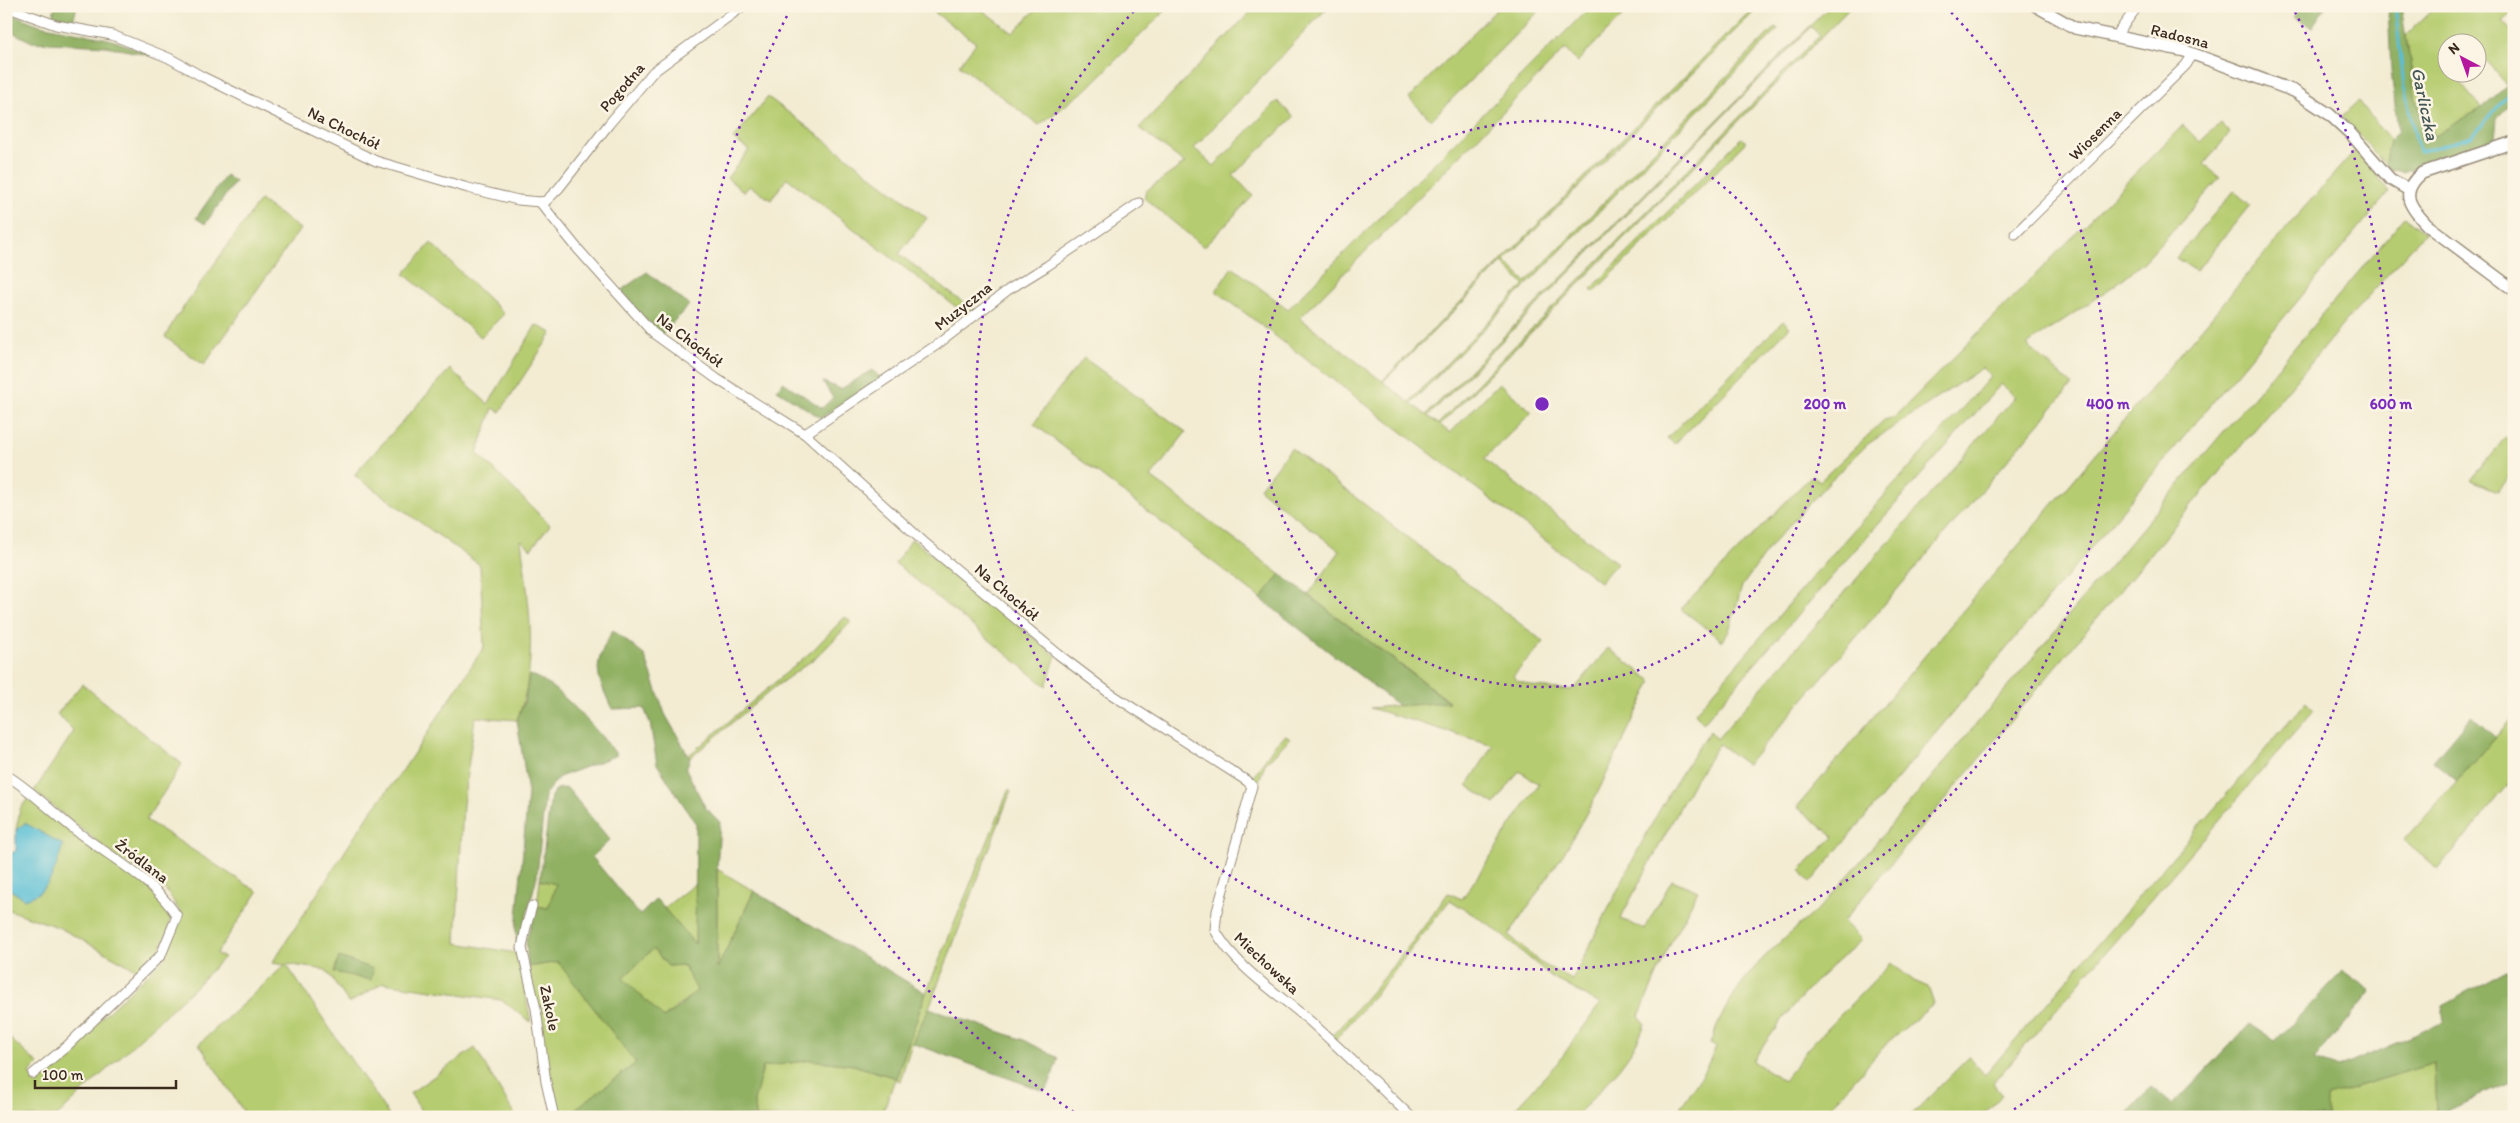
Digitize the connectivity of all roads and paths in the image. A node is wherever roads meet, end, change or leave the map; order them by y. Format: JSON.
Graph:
{"nodes":[{"id":1,"x":743,"y":6,"type":"edge"},
{"id":2,"x":2036,"y":6,"type":"edge"},
{"id":3,"x":2138,"y":6,"type":"edge"},
{"id":4,"x":6,"y":7,"type":"edge"},
{"id":5,"x":2116,"y":38,"type":"junction"},
{"id":6,"x":2193,"y":54,"type":"junction"},
{"id":7,"x":2514,"y":142,"type":"edge"},
{"id":8,"x":2409,"y":190,"type":"junction"},
{"id":9,"x":540,"y":202,"type":"junction"},
{"id":10,"x":1139,"y":203,"type":"dead end"},
{"id":11,"x":2015,"y":234,"type":"dead end"},
{"id":12,"x":2514,"y":290,"type":"edge"},
{"id":13,"x":805,"y":434,"type":"junction"},
{"id":14,"x":6,"y":775,"type":"edge"},
{"id":15,"x":1252,"y":786,"type":"joint"},
{"id":16,"x":532,"y":906,"type":"dead end"},
{"id":17,"x":33,"y":1074,"type":"dead end"},
{"id":18,"x":554,"y":1117,"type":"edge"},
{"id":19,"x":1411,"y":1117,"type":"edge"}],
"edges":[{"from":1,"to":9,"type":"street","name":"Pogodna"},
{"from":2,"to":5,"type":"street","name":"Radosna"},
{"from":3,"to":5,"type":"street"},
{"from":4,"to":9,"type":"street","name":"Na Chochół"},
{"from":5,"to":6,"type":"street","name":"Radosna"},
{"from":6,"to":8,"type":"street","name":"Radosna"},
{"from":6,"to":11,"type":"street","name":"Wiosenna"},
{"from":7,"to":8,"type":"street"},
{"from":8,"to":12,"type":"street"},
{"from":9,"to":13,"type":"street","name":"Na Chochół"},
{"from":10,"to":13,"type":"street","name":"Muzyczna"},
{"from":13,"to":15,"type":"street","name":"Na Chochół"},
{"from":14,"to":17,"type":"street","name":"Źródlana"},
{"from":15,"to":19,"type":"street","name":"Miechowska"},
{"from":16,"to":18,"type":"street","name":"Zakole"}]}
